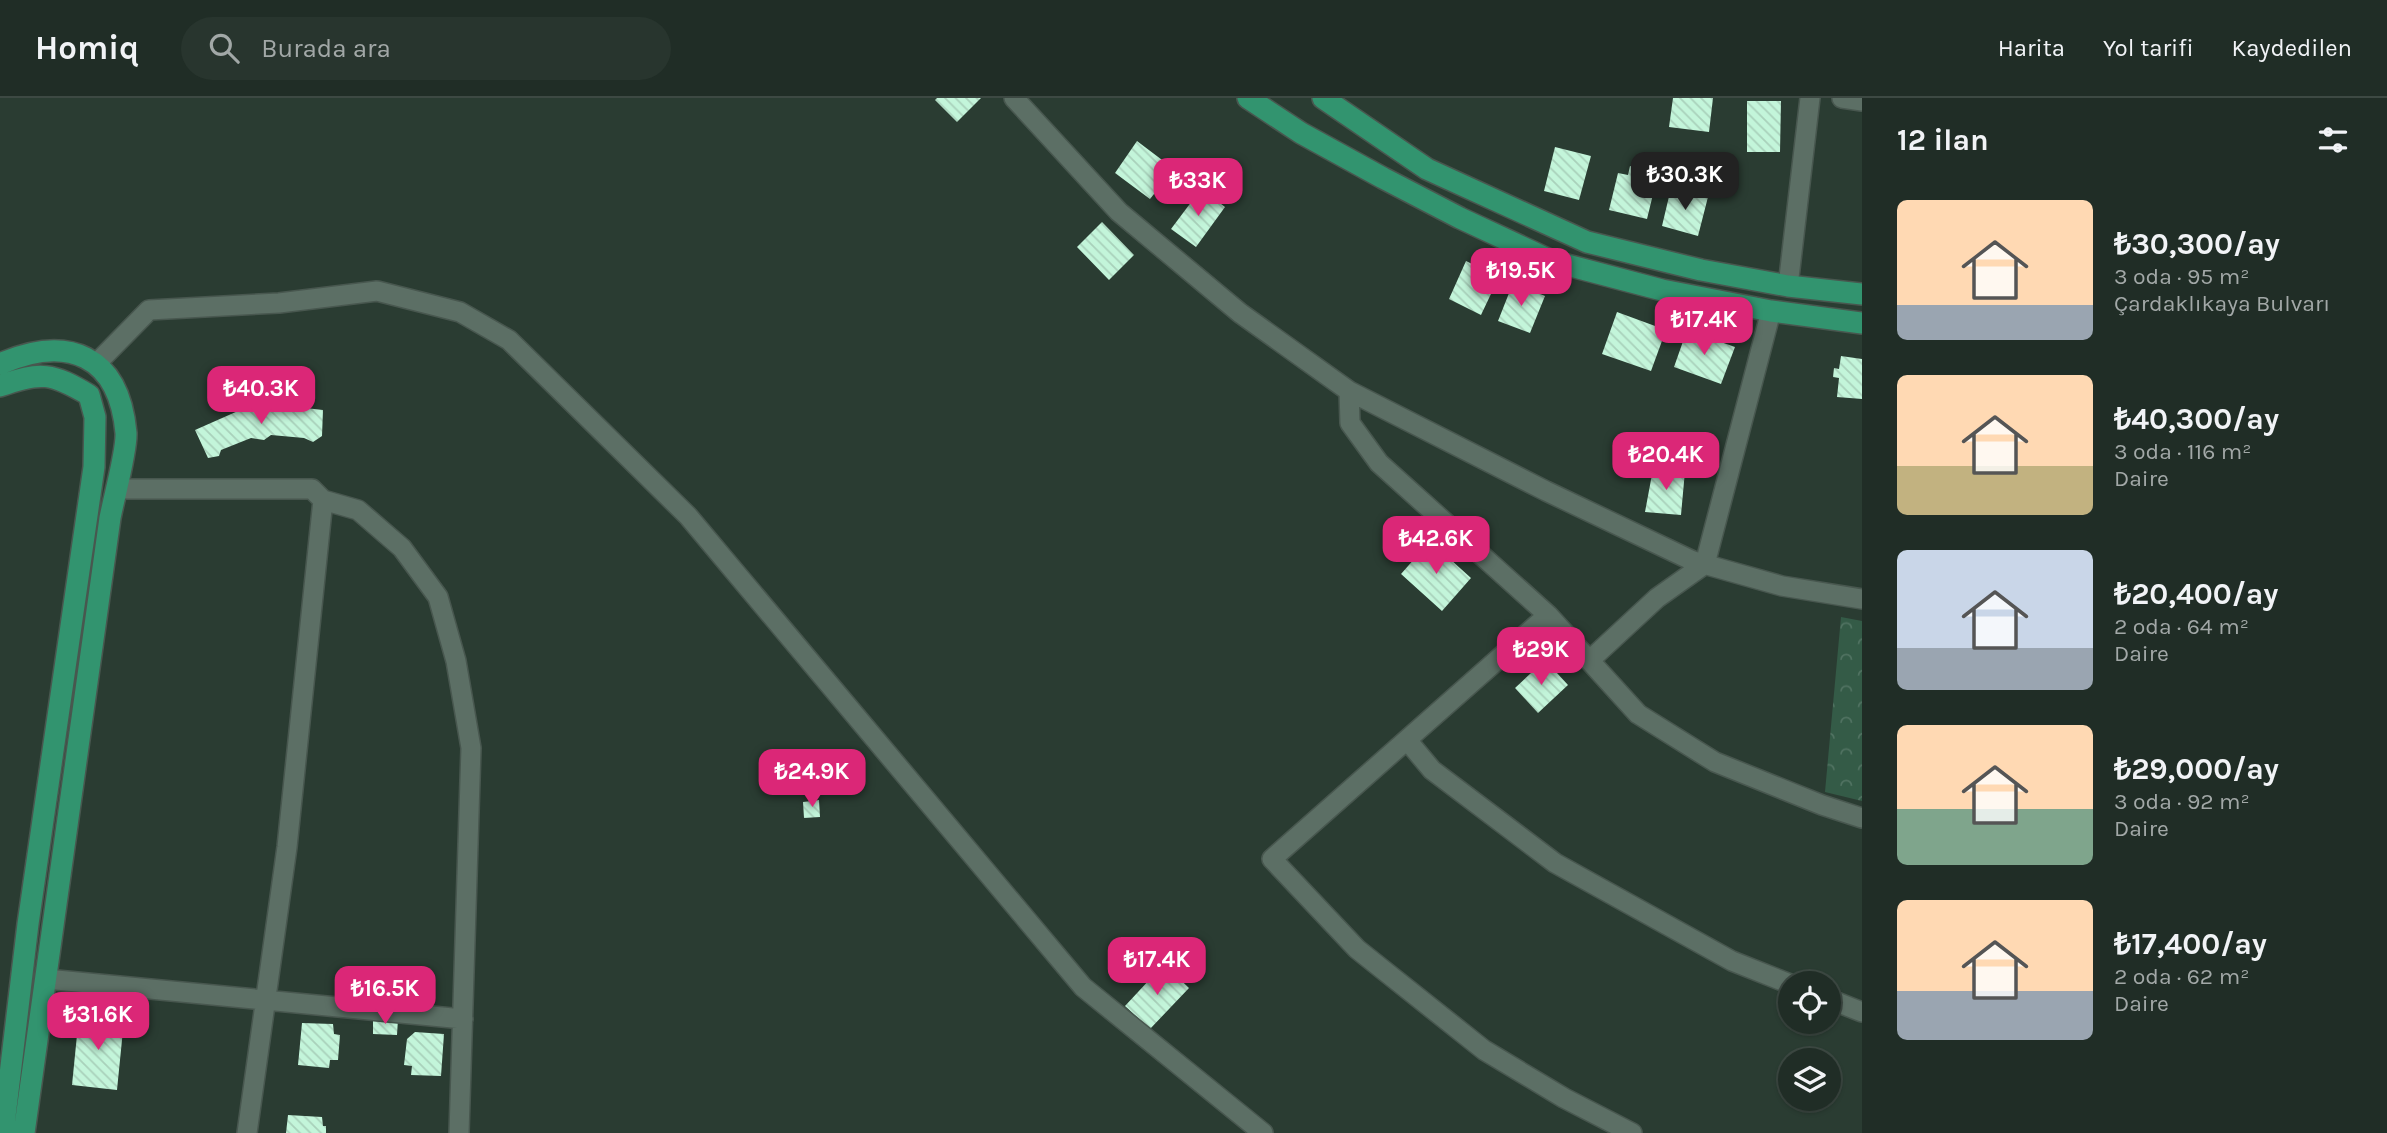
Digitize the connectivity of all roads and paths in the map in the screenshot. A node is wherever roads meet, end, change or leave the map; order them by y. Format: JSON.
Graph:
{"nodes":[{"id":1,"x":1014,"y":98,"type":"edge"},
{"id":2,"x":1248,"y":98,"type":"edge"},
{"id":3,"x":1323,"y":98,"type":"edge"},
{"id":4,"x":1810,"y":98,"type":"edge"},
{"id":5,"x":1842,"y":98,"type":"edge"},
{"id":6,"x":1862,"y":101,"type":"edge"},
{"id":7,"x":1788,"y":286,"type":"junction"},
{"id":8,"x":1862,"y":294,"type":"edge"},
{"id":9,"x":1771,"y":311,"type":"junction"},
{"id":10,"x":1862,"y":323,"type":"edge"},
{"id":11,"x":97,"y":363,"type":"junction"},
{"id":12,"x":0,"y":364,"type":"edge"},
{"id":13,"x":0,"y":386,"type":"edge"},
{"id":14,"x":1349,"y":391,"type":"junction"},
{"id":15,"x":116,"y":489,"type":"junction"},
{"id":16,"x":323,"y":500,"type":"junction"},
{"id":17,"x":1704,"y":564,"type":"junction"},
{"id":18,"x":1862,"y":599,"type":"edge"},
{"id":19,"x":1548,"y":615,"type":"junction"},
{"id":20,"x":1590,"y":660,"type":"junction"},
{"id":21,"x":1407,"y":740,"type":"junction"},
{"id":22,"x":1862,"y":818,"type":"edge"},
{"id":23,"x":46,"y":979,"type":"junction"},
{"id":24,"x":1778,"y":979,"type":"edge"},
{"id":25,"x":265,"y":1000,"type":"junction"},
{"id":26,"x":1841,"y":1004,"type":"edge"},
{"id":27,"x":1862,"y":1013,"type":"edge"},
{"id":28,"x":463,"y":1019,"type":"junction"},
{"id":29,"x":3,"y":1133,"type":"edge"},
{"id":30,"x":24,"y":1133,"type":"edge"},
{"id":31,"x":247,"y":1133,"type":"edge"},
{"id":32,"x":458,"y":1133,"type":"edge"},
{"id":33,"x":1263,"y":1133,"type":"edge"},
{"id":34,"x":1632,"y":1133,"type":"edge"}],
"edges":[{"from":1,"to":14,"type":"street"},
{"from":2,"to":9,"type":"main road"},
{"from":3,"to":7,"type":"main road"},
{"from":4,"to":7,"type":"street"},
{"from":5,"to":6,"type":"street"},
{"from":7,"to":8,"type":"main road"},
{"from":9,"to":10,"type":"main road"},
{"from":9,"to":17,"type":"street"},
{"from":11,"to":12,"type":"main road"},
{"from":11,"to":15,"type":"main road"},
{"from":11,"to":33,"type":"street"},
{"from":13,"to":29,"type":"main road"},
{"from":14,"to":17,"type":"street"},
{"from":14,"to":19,"type":"street"},
{"from":15,"to":16,"type":"street"},
{"from":15,"to":23,"type":"main road"},
{"from":16,"to":25,"type":"street"},
{"from":16,"to":28,"type":"street"},
{"from":17,"to":18,"type":"street"},
{"from":17,"to":20,"type":"street"},
{"from":19,"to":20,"type":"street"},
{"from":19,"to":21,"type":"street"},
{"from":20,"to":22,"type":"street"},
{"from":21,"to":24,"type":"street"},
{"from":21,"to":34,"type":"street"},
{"from":23,"to":25,"type":"street"},
{"from":23,"to":30,"type":"main road"},
{"from":25,"to":28,"type":"street"},
{"from":25,"to":31,"type":"street"},
{"from":26,"to":27,"type":"street"},
{"from":28,"to":32,"type":"street"}]}
